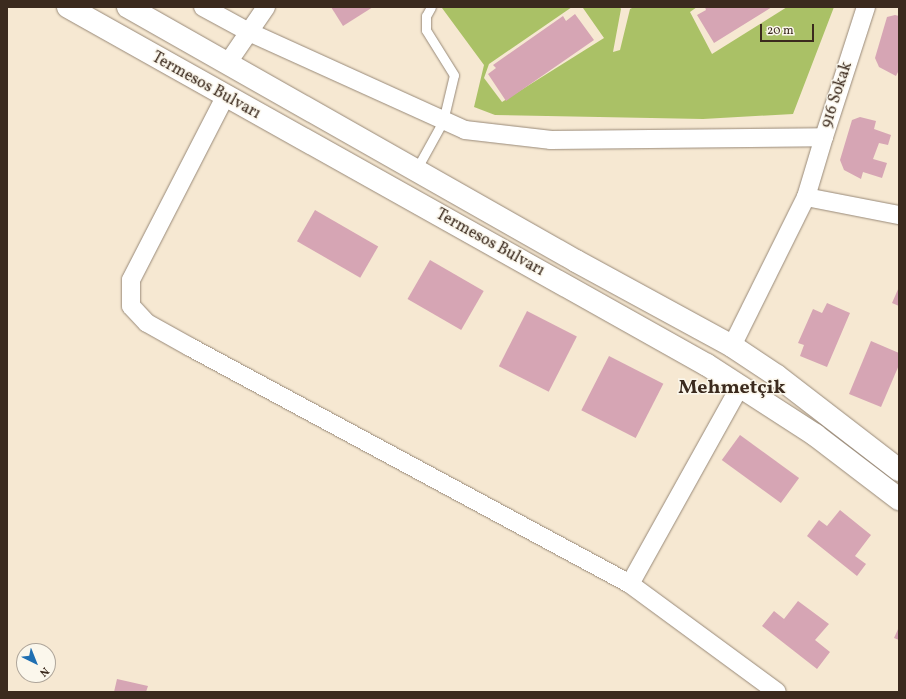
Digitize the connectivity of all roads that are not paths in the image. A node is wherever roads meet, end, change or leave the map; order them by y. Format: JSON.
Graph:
{"nodes":[{"id":1,"x":68,"y":7,"type":"edge"},
{"id":2,"x":128,"y":7,"type":"edge"},
{"id":3,"x":203,"y":7,"type":"edge"},
{"id":4,"x":266,"y":7,"type":"edge"},
{"id":5,"x":431,"y":7,"type":"edge"},
{"id":6,"x":866,"y":7,"type":"edge"},
{"id":7,"x":249,"y":32,"type":"junction"},
{"id":8,"x":227,"y":64,"type":"junction"},
{"id":9,"x":225,"y":97,"type":"junction"},
{"id":10,"x":443,"y":121,"type":"junction"},
{"id":11,"x":824,"y":137,"type":"junction"},
{"id":12,"x":416,"y":170,"type":"junction"},
{"id":13,"x":806,"y":197,"type":"junction"},
{"id":14,"x":899,"y":215,"type":"edge"},
{"id":15,"x":732,"y":346,"type":"junction"},
{"id":16,"x":740,"y":386,"type":"junction"},
{"id":17,"x":899,"y":470,"type":"edge"},
{"id":18,"x":899,"y":499,"type":"edge"},
{"id":19,"x":630,"y":584,"type":"junction"},
{"id":20,"x":777,"y":692,"type":"edge"}],
"edges":[{"from":1,"to":9,"type":"main road","name":"Termesos Bulvarı"},
{"from":2,"to":8,"type":"main road","name":"Termesos Bulvarı"},
{"from":3,"to":7,"type":"street"},
{"from":4,"to":7,"type":"street"},
{"from":5,"to":10,"type":"lane"},
{"from":6,"to":11,"type":"street","name":"916 Sokak"},
{"from":7,"to":8,"type":"street"},
{"from":7,"to":10,"type":"street"},
{"from":8,"to":12,"type":"main road","name":"Termesos Bulvarı"},
{"from":9,"to":16,"type":"main road","name":"Termesos Bulvarı"},
{"from":9,"to":19,"type":"street"},
{"from":10,"to":11,"type":"street"},
{"from":10,"to":12,"type":"lane"},
{"from":11,"to":13,"type":"street","name":"916 Sokak"},
{"from":12,"to":15,"type":"main road","name":"Termesos Bulvarı"},
{"from":13,"to":14,"type":"street"},
{"from":13,"to":15,"type":"street","name":"916 Sokak"},
{"from":15,"to":17,"type":"main road","name":"Termesos Bulvarı"},
{"from":16,"to":18,"type":"main road","name":"Termesos Bulvarı"},
{"from":16,"to":19,"type":"street"},
{"from":19,"to":20,"type":"street"}]}
